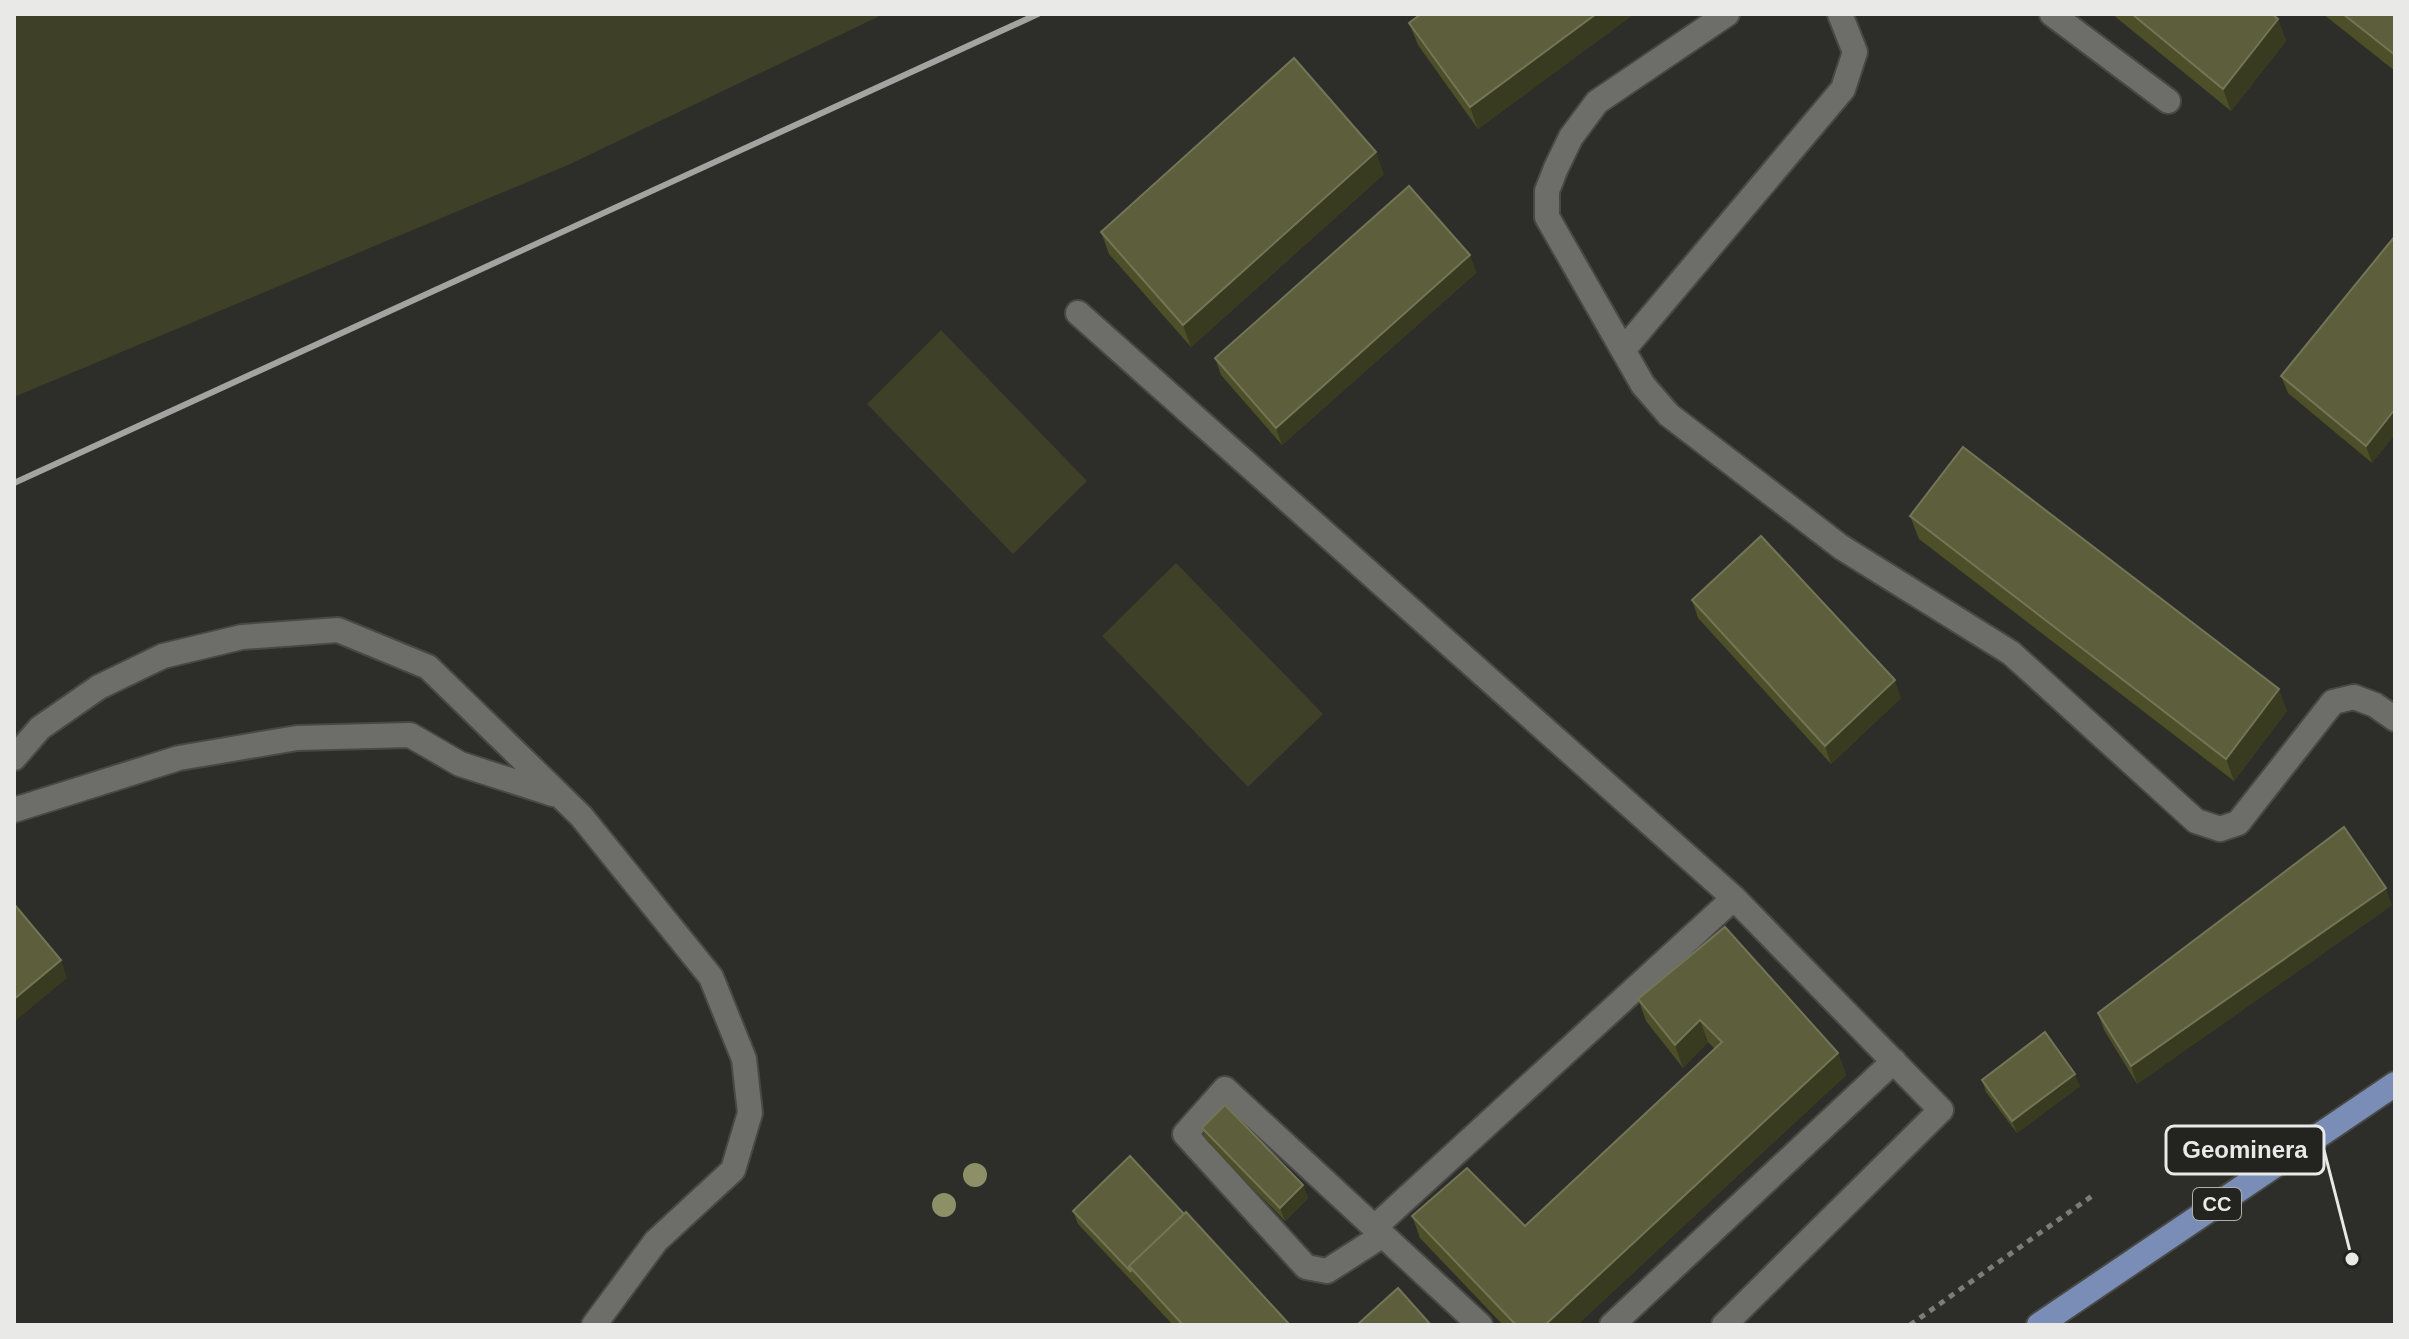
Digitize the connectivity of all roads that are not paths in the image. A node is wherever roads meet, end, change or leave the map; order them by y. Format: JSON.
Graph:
{"nodes":[{"id":1,"x":1727,"y":14,"type":"edge"},
{"id":2,"x":1840,"y":14,"type":"edge"},
{"id":3,"x":2052,"y":14,"type":"edge"},
{"id":4,"x":2168,"y":101,"type":"dead end"},
{"id":5,"x":1078,"y":313,"type":"dead end"},
{"id":6,"x":1624,"y":349,"type":"junction"},
{"id":7,"x":2395,"y":719,"type":"edge"},
{"id":8,"x":14,"y":758,"type":"edge"},
{"id":9,"x":561,"y":797,"type":"junction"},
{"id":10,"x":14,"y":810,"type":"edge"},
{"id":11,"x":1734,"y":898,"type":"junction"},
{"id":12,"x":1894,"y":1061,"type":"junction"},
{"id":13,"x":2395,"y":1084,"type":"edge"},
{"id":14,"x":1379,"y":1231,"type":"junction"},
{"id":15,"x":594,"y":1325,"type":"edge"},
{"id":16,"x":1480,"y":1325,"type":"edge"},
{"id":17,"x":1612,"y":1325,"type":"edge"},
{"id":18,"x":1724,"y":1325,"type":"edge"},
{"id":19,"x":2039,"y":1325,"type":"edge"}],
"edges":[{"from":1,"to":6,"type":"lane"},
{"from":2,"to":6,"type":"lane"},
{"from":3,"to":4,"type":"lane"},
{"from":5,"to":11,"type":"lane"},
{"from":6,"to":7,"type":"lane"},
{"from":8,"to":9,"type":"lane"},
{"from":9,"to":10,"type":"lane"},
{"from":9,"to":15,"type":"lane"},
{"from":11,"to":12,"type":"lane"},
{"from":11,"to":14,"type":"lane"},
{"from":12,"to":17,"type":"lane"},
{"from":12,"to":18,"type":"lane"},
{"from":13,"to":19,"type":"main road","number":"CC"},
{"from":14,"to":14,"type":"lane"},
{"from":14,"to":16,"type":"lane"}]}
